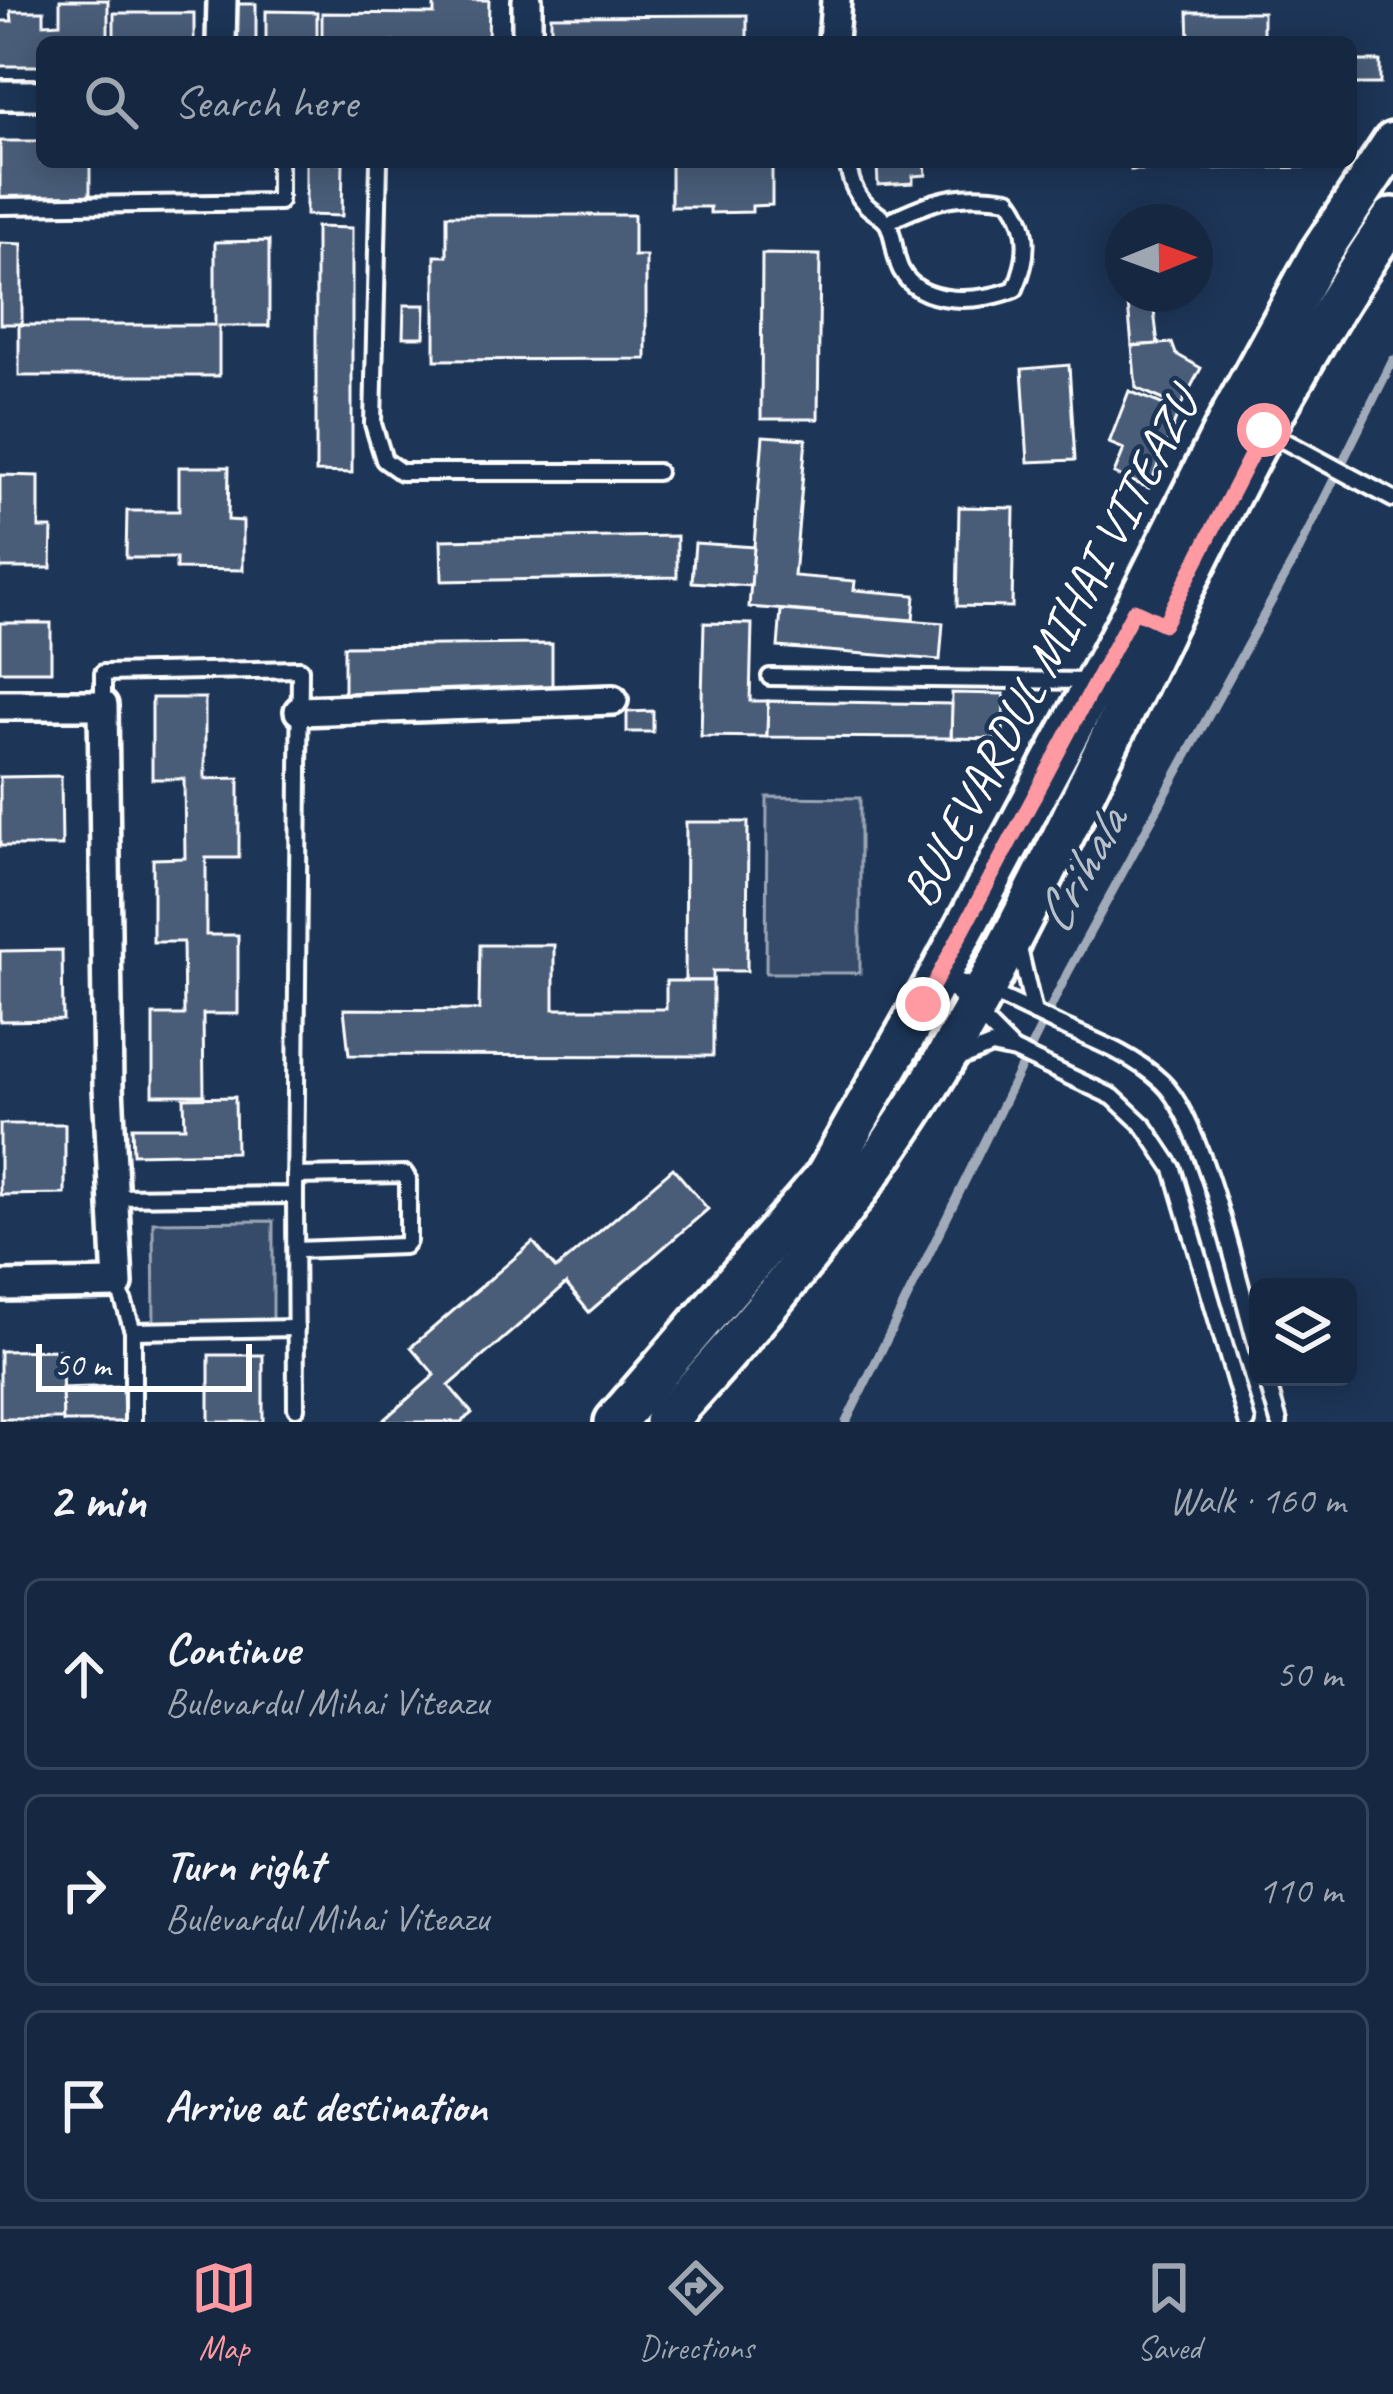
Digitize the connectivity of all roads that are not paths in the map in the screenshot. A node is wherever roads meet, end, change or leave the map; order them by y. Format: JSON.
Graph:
{"nodes":[{"id":1,"x":222,"y":0,"type":"edge"},
{"id":2,"x":527,"y":0,"type":"edge"},
{"id":3,"x":836,"y":0,"type":"edge"},
{"id":4,"x":221,"y":36,"type":"edge"},
{"id":5,"x":527,"y":36,"type":"edge"},
{"id":6,"x":833,"y":36,"type":"edge"},
{"id":7,"x":0,"y":95,"type":"edge"},
{"id":8,"x":36,"y":95,"type":"edge"},
{"id":9,"x":1393,"y":143,"type":"edge"},
{"id":10,"x":280,"y":168,"type":"edge"},
{"id":11,"x":380,"y":168,"type":"edge"},
{"id":12,"x":848,"y":168,"type":"edge"},
{"id":13,"x":0,"y":206,"type":"edge"},
{"id":14,"x":1393,"y":218,"type":"edge"},
{"id":15,"x":887,"y":222,"type":"junction"},
{"id":16,"x":1264,"y":430,"type":"junction"},
{"id":17,"x":657,"y":472,"type":"dead end"},
{"id":18,"x":1393,"y":499,"type":"edge"},
{"id":19,"x":1149,"y":617,"type":"junction"},
{"id":20,"x":770,"y":677,"type":"dead end"},
{"id":21,"x":1094,"y":681,"type":"junction"},
{"id":22,"x":613,"y":700,"type":"dead end"},
{"id":23,"x":0,"y":705,"type":"edge"},
{"id":24,"x":103,"y":705,"type":"junction"},
{"id":25,"x":299,"y":711,"type":"junction"},
{"id":26,"x":1020,"y":920,"type":"junction"},
{"id":27,"x":939,"y":976,"type":"junction"},
{"id":28,"x":979,"y":1000,"type":"junction"},
{"id":29,"x":1034,"y":1013,"type":"junction"},
{"id":30,"x":1015,"y":1051,"type":"junction"},
{"id":31,"x":930,"y":1078,"type":"junction"},
{"id":32,"x":295,"y":1176,"type":"junction"},
{"id":33,"x":295,"y":1195,"type":"junction"},
{"id":34,"x":113,"y":1197,"type":"junction"},
{"id":35,"x":296,"y":1250,"type":"junction"},
{"id":36,"x":118,"y":1284,"type":"junction"},
{"id":37,"x":0,"y":1286,"type":"edge"},
{"id":38,"x":1249,"y":1320,"type":"edge"},
{"id":39,"x":296,"y":1328,"type":"junction"},
{"id":40,"x":133,"y":1330,"type":"junction"},
{"id":41,"x":1269,"y":1386,"type":"edge"},
{"id":42,"x":296,"y":1408,"type":"dead end"},
{"id":43,"x":133,"y":1422,"type":"edge"},
{"id":44,"x":615,"y":1422,"type":"edge"},
{"id":45,"x":665,"y":1422,"type":"edge"},
{"id":46,"x":1247,"y":1422,"type":"edge"},
{"id":47,"x":1279,"y":1422,"type":"edge"}],
"edges":[{"from":1,"to":4,"type":"street"},
{"from":2,"to":5,"type":"street"},
{"from":3,"to":6,"type":"street"},
{"from":7,"to":8,"type":"street"},
{"from":9,"to":19,"type":"main road","name":"BULEVARDUL MIHAI VITEAZU"},
{"from":10,"to":13,"type":"lane"},
{"from":11,"to":17,"type":"lane"},
{"from":12,"to":15,"type":"lane"},
{"from":14,"to":16,"type":"main road","name":"BULEVARDUL MIHAI VITEAZU"},
{"from":15,"to":15,"type":"lane"},
{"from":16,"to":18,"type":"lane"},
{"from":16,"to":19,"type":"main road","name":"BULEVARDUL MIHAI VITEAZU"},
{"from":19,"to":21,"type":"main road","name":"BULEVARDUL MIHAI VITEAZU"},
{"from":19,"to":26,"type":"main road","name":"BULEVARDUL MIHAI VITEAZU"},
{"from":20,"to":21,"type":"lane"},
{"from":21,"to":27,"type":"main road","name":"BULEVARDUL MIHAI VITEAZU"},
{"from":22,"to":25,"type":"street"},
{"from":23,"to":24,"type":"street"},
{"from":24,"to":25,"type":"lane"},
{"from":24,"to":34,"type":"street"},
{"from":25,"to":32,"type":"lane"},
{"from":26,"to":28,"type":"main road","name":"BULEVARDUL MIHAI VITEAZU"},
{"from":26,"to":29,"type":"lane"},
{"from":27,"to":28,"type":"lane"},
{"from":27,"to":28,"type":"lane"},
{"from":27,"to":44,"type":"main road","name":"BULEVARDUL MIHAI VITEAZU"},
{"from":28,"to":29,"type":"lane"},
{"from":28,"to":30,"type":"lane"},
{"from":28,"to":31,"type":"main road","name":"BULEVARDUL MIHAI VITEAZU"},
{"from":29,"to":38,"type":"lane"},
{"from":30,"to":31,"type":"lane"},
{"from":30,"to":46,"type":"lane"},
{"from":31,"to":45,"type":"main road","name":"BULEVARDUL MIHAI VITEAZU"},
{"from":32,"to":33,"type":"lane"},
{"from":32,"to":35,"type":"lane"},
{"from":33,"to":34,"type":"lane"},
{"from":33,"to":35,"type":"lane"},
{"from":34,"to":36,"type":"street"},
{"from":35,"to":39,"type":"lane"},
{"from":36,"to":37,"type":"street"},
{"from":36,"to":40,"type":"lane"},
{"from":39,"to":40,"type":"lane"},
{"from":39,"to":42,"type":"lane"},
{"from":40,"to":43,"type":"lane"},
{"from":41,"to":47,"type":"lane"}]}
